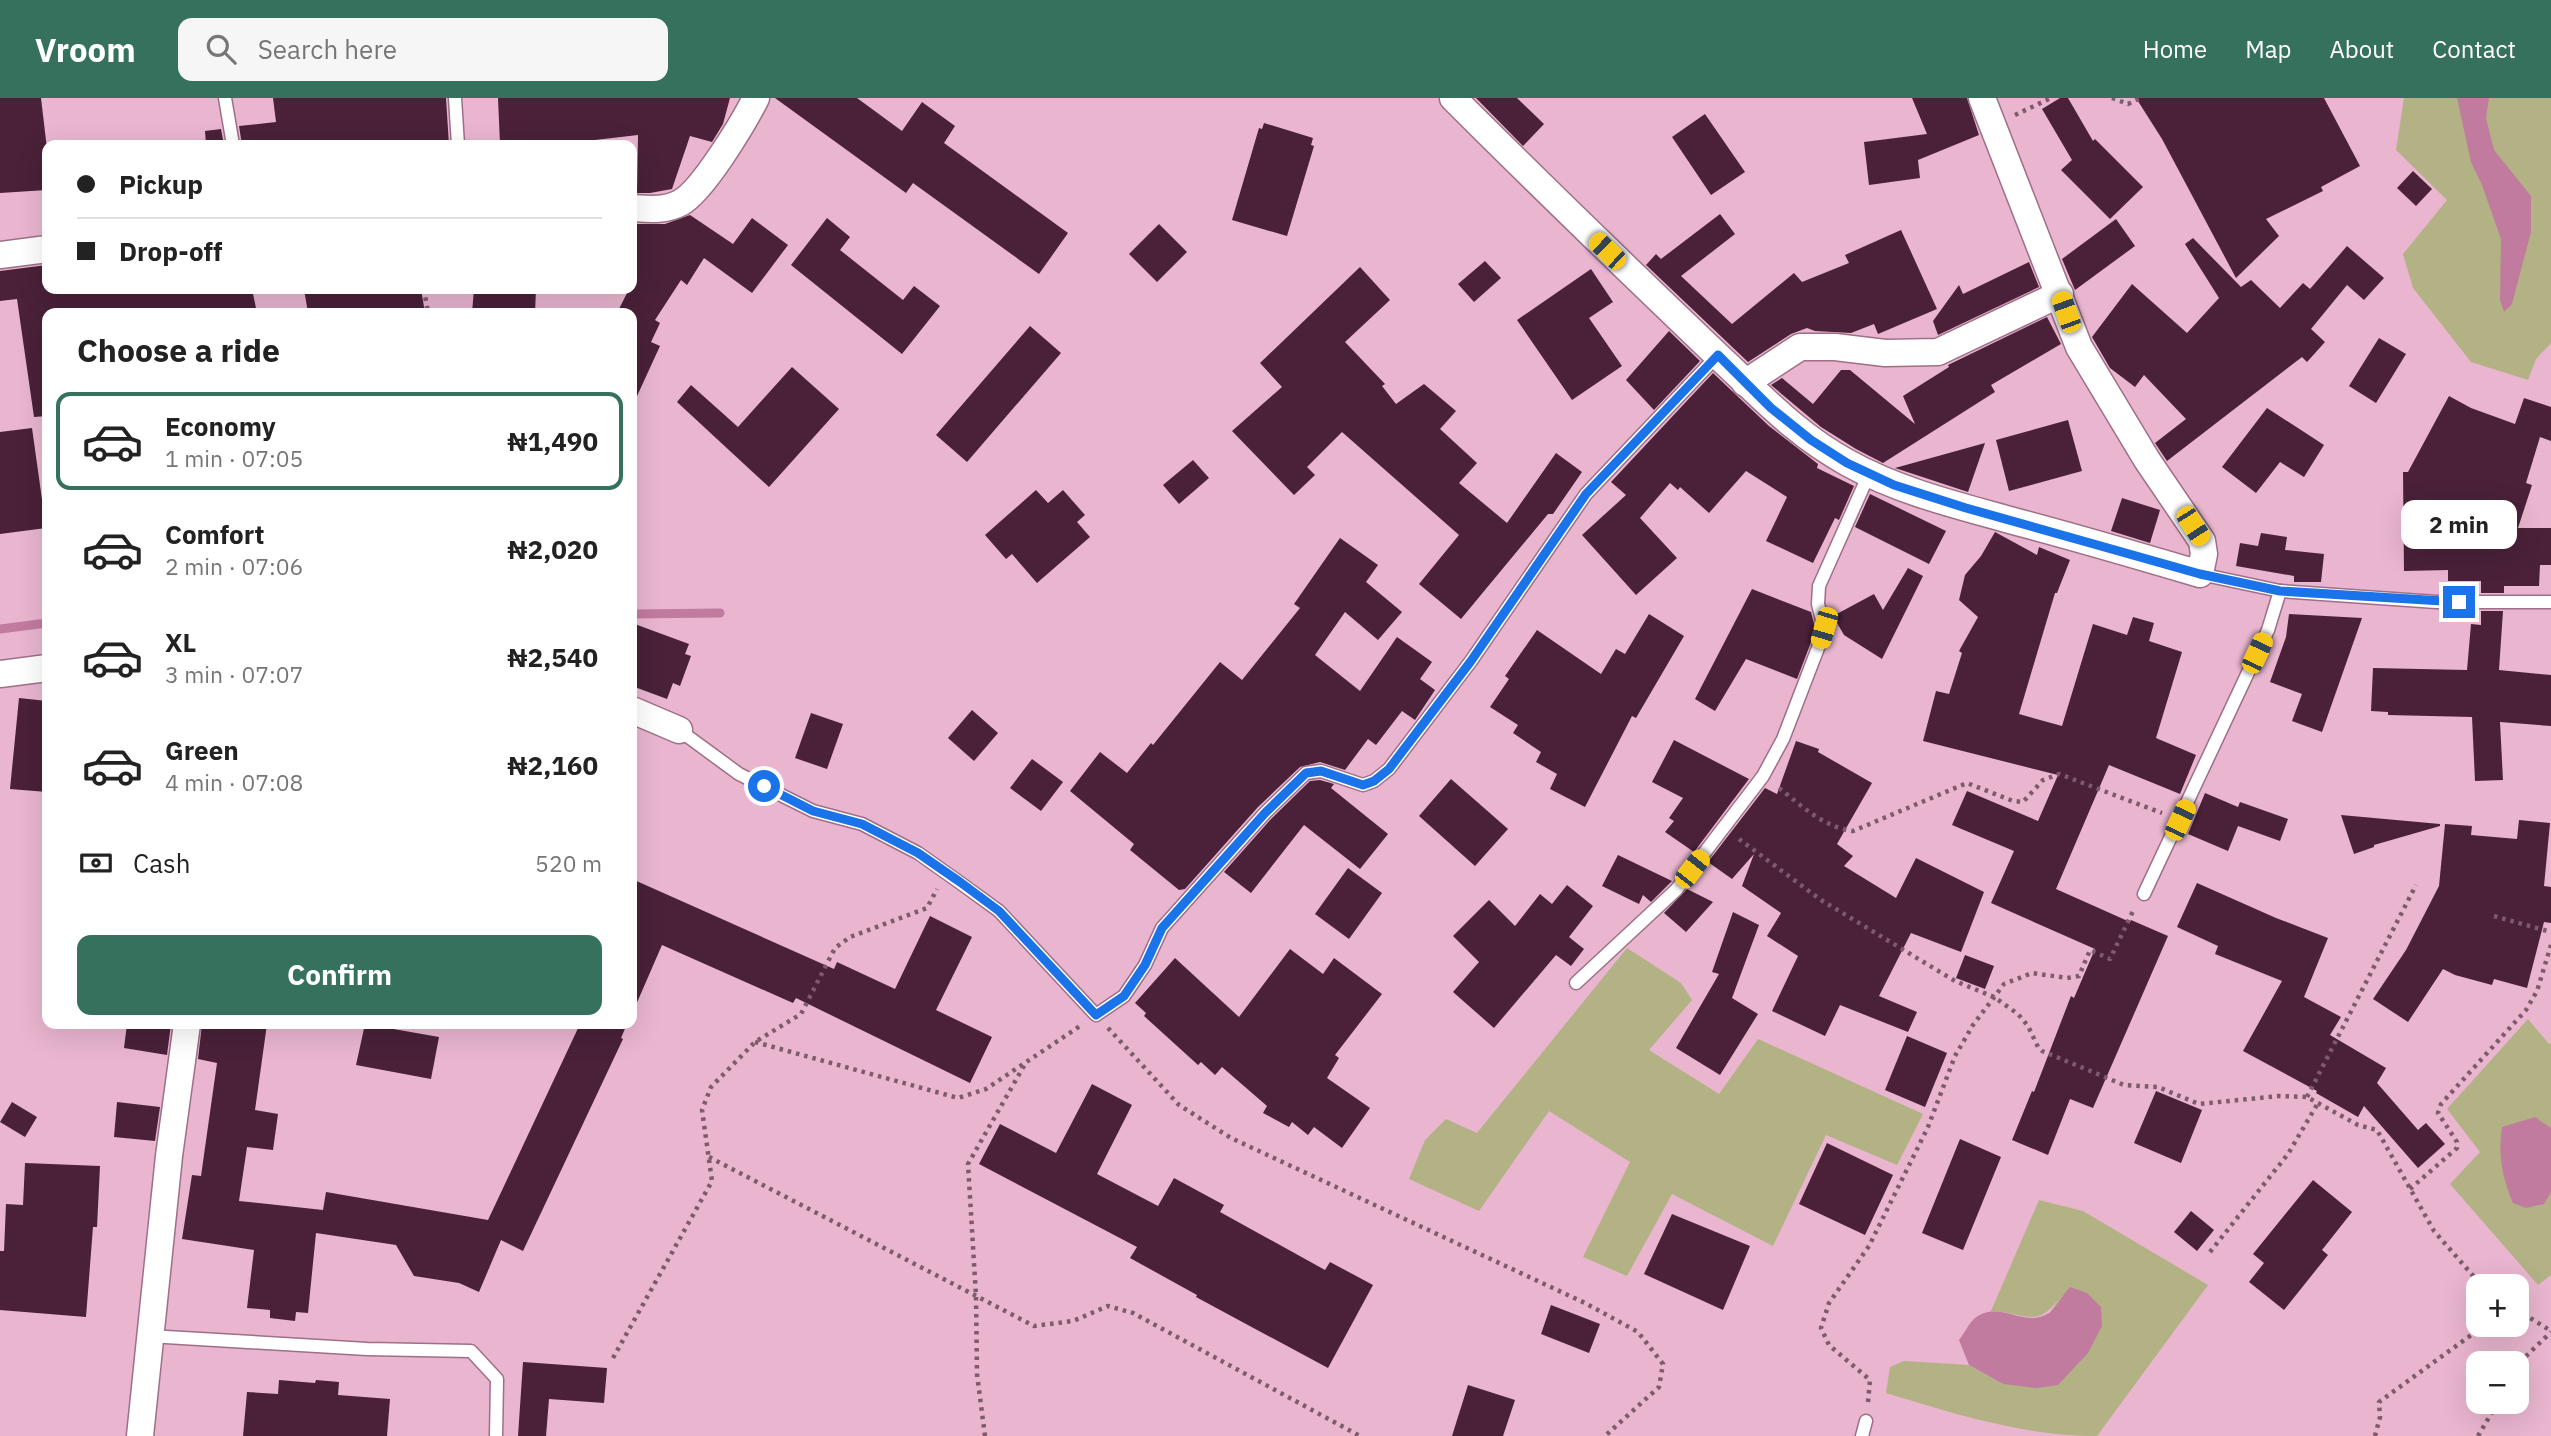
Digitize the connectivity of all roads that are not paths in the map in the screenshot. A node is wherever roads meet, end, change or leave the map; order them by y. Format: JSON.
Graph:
{"nodes":[{"id":1,"x":225,"y":98,"type":"edge"},
{"id":2,"x":455,"y":98,"type":"edge"},
{"id":3,"x":756,"y":98,"type":"edge"},
{"id":4,"x":1453,"y":98,"type":"edge"},
{"id":5,"x":1982,"y":98,"type":"edge"},
{"id":6,"x":232,"y":140,"type":"edge"},
{"id":7,"x":458,"y":140,"type":"edge"},
{"id":8,"x":637,"y":208,"type":"edge"},
{"id":9,"x":42,"y":250,"type":"edge"},
{"id":10,"x":0,"y":255,"type":"edge"},
{"id":11,"x":2060,"y":294,"type":"junction"},
{"id":12,"x":1718,"y":355,"type":"junction"},
{"id":13,"x":1745,"y":383,"type":"junction"},
{"id":14,"x":1869,"y":474,"type":"junction"},
{"id":15,"x":2200,"y":574,"type":"junction"},
{"id":16,"x":2280,"y":591,"type":"junction"},
{"id":17,"x":2551,"y":602,"type":"edge"},
{"id":18,"x":42,"y":669,"type":"edge"},
{"id":19,"x":0,"y":674,"type":"edge"},
{"id":20,"x":637,"y":712,"type":"edge"},
{"id":21,"x":679,"y":730,"type":"joint"},
{"id":22,"x":2144,"y":894,"type":"road end"},
{"id":23,"x":1576,"y":983,"type":"dead end"},
{"id":24,"x":186,"y":1029,"type":"edge"},
{"id":25,"x":149,"y":1336,"type":"junction"},
{"id":26,"x":1866,"y":1421,"type":"road end"},
{"id":27,"x":140,"y":1436,"type":"edge"},
{"id":28,"x":496,"y":1436,"type":"edge"},
{"id":29,"x":1862,"y":1436,"type":"edge"}],
"edges":[{"from":1,"to":6,"type":"lane"},
{"from":2,"to":7,"type":"lane"},
{"from":3,"to":8,"type":"street"},
{"from":4,"to":12,"type":"street"},
{"from":5,"to":11,"type":"street"},
{"from":9,"to":10,"type":"street"},
{"from":11,"to":13,"type":"street"},
{"from":11,"to":15,"type":"street"},
{"from":12,"to":13,"type":"street"},
{"from":12,"to":21,"type":"lane"},
{"from":13,"to":14,"type":"street"},
{"from":14,"to":15,"type":"street"},
{"from":14,"to":23,"type":"lane"},
{"from":15,"to":16,"type":"lane"},
{"from":16,"to":17,"type":"lane"},
{"from":16,"to":22,"type":"lane"},
{"from":18,"to":19,"type":"street"},
{"from":20,"to":21,"type":"street"},
{"from":24,"to":25,"type":"street"},
{"from":25,"to":27,"type":"street"},
{"from":25,"to":28,"type":"lane"},
{"from":26,"to":29,"type":"lane"}]}
